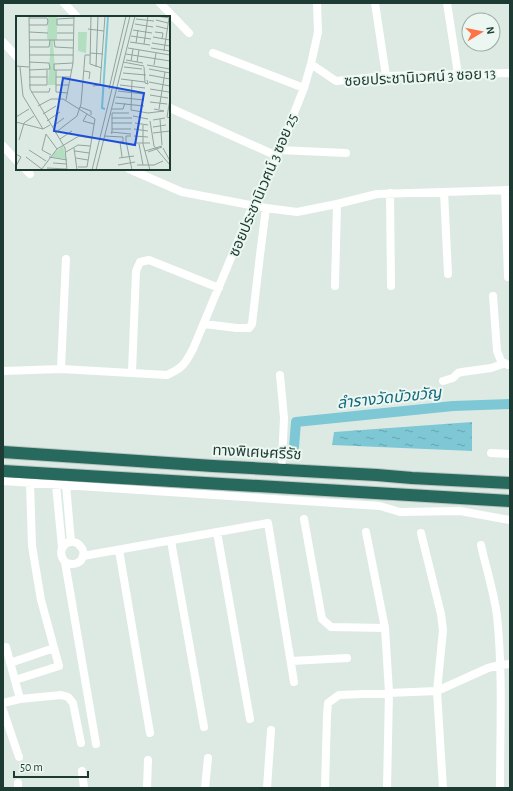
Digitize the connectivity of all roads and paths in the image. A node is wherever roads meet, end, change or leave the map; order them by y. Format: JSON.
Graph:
{"nodes":[{"id":1,"x":64,"y":3,"type":"edge"},
{"id":2,"x":160,"y":3,"type":"edge"},
{"id":3,"x":317,"y":3,"type":"edge"},
{"id":4,"x":375,"y":3,"type":"edge"},
{"id":5,"x":447,"y":3,"type":"edge"},
{"id":6,"x":76,"y":16,"type":"edge"},
{"id":7,"x":189,"y":33,"type":"dead end"},
{"id":8,"x":3,"y":42,"type":"edge"},
{"id":9,"x":213,"y":53,"type":"dead end"},
{"id":10,"x":16,"y":56,"type":"edge"},
{"id":11,"x":311,"y":64,"type":"junction"},
{"id":12,"x":510,"y":73,"type":"edge"},
{"id":13,"x":458,"y":74,"type":"junction"},
{"id":14,"x":386,"y":76,"type":"junction"},
{"id":15,"x":304,"y":88,"type":"junction"},
{"id":16,"x":170,"y":108,"type":"edge"},
{"id":17,"x":3,"y":146,"type":"edge"},
{"id":18,"x":278,"y":153,"type":"junction"},
{"id":19,"x":346,"y":153,"type":"dead end"},
{"id":20,"x":16,"y":160,"type":"edge"},
{"id":21,"x":131,"y":170,"type":"edge"},
{"id":22,"x":507,"y":190,"type":"edge"},
{"id":23,"x":444,"y":192,"type":"junction"},
{"id":24,"x":390,"y":193,"type":"junction"},
{"id":25,"x":337,"y":204,"type":"junction"},
{"id":26,"x":253,"y":205,"type":"junction"},
{"id":27,"x":266,"y":208,"type":"junction"},
{"id":28,"x":66,"y":259,"type":"dead end"},
{"id":29,"x":448,"y":274,"type":"dead end"},
{"id":30,"x":508,"y":277,"type":"dead end"},
{"id":31,"x":335,"y":286,"type":"dead end"},
{"id":32,"x":391,"y":286,"type":"dead end"},
{"id":33,"x":219,"y":288,"type":"junction"},
{"id":34,"x":493,"y":296,"type":"dead end"},
{"id":35,"x":204,"y":324,"type":"junction"},
{"id":36,"x":507,"y":364,"type":"edge"},
{"id":37,"x":61,"y":369,"type":"junction"},
{"id":38,"x":3,"y":371,"type":"edge"},
{"id":39,"x":132,"y":372,"type":"junction"},
{"id":40,"x":280,"y":375,"type":"dead end"},
{"id":41,"x":443,"y":381,"type":"dead end"},
{"id":42,"x":3,"y":452,"type":"edge"},
{"id":43,"x":491,"y":453,"type":"dead end"},
{"id":44,"x":510,"y":454,"type":"edge"},
{"id":45,"x":282,"y":461,"type":"dead end"},
{"id":46,"x":3,"y":471,"type":"edge"},
{"id":47,"x":3,"y":481,"type":"edge"},
{"id":48,"x":30,"y":483,"type":"junction"},
{"id":49,"x":510,"y":483,"type":"edge"},
{"id":50,"x":56,"y":485,"type":"junction"},
{"id":51,"x":66,"y":485,"type":"junction"},
{"id":52,"x":510,"y":501,"type":"edge"},
{"id":53,"x":304,"y":519,"type":"dead end"},
{"id":54,"x":510,"y":520,"type":"edge"},
{"id":55,"x":218,"y":532,"type":"junction"},
{"id":56,"x":366,"y":532,"type":"dead end"},
{"id":57,"x":421,"y":534,"type":"dead end"},
{"id":58,"x":171,"y":541,"type":"junction"},
{"id":59,"x":71,"y":542,"type":"junction"},
{"id":60,"x":481,"y":545,"type":"dead end"},
{"id":61,"x":62,"y":547,"type":"junction"},
{"id":62,"x":119,"y":550,"type":"junction"},
{"id":63,"x":83,"y":556,"type":"junction"},
{"id":64,"x":65,"y":562,"type":"junction"},
{"id":65,"x":385,"y":628,"type":"junction"},
{"id":66,"x":3,"y":648,"type":"edge"},
{"id":67,"x":54,"y":648,"type":"junction"},
{"id":68,"x":347,"y":658,"type":"dead end"},
{"id":69,"x":291,"y":661,"type":"junction"},
{"id":70,"x":10,"y":663,"type":"junction"},
{"id":71,"x":510,"y":664,"type":"edge"},
{"id":72,"x":500,"y":665,"type":"junction"},
{"id":73,"x":15,"y":680,"type":"junction"},
{"id":74,"x":294,"y":682,"type":"dead end"},
{"id":75,"x":436,"y":691,"type":"junction"},
{"id":76,"x":389,"y":692,"type":"junction"},
{"id":77,"x":20,"y":699,"type":"junction"},
{"id":78,"x":3,"y":703,"type":"edge"},
{"id":79,"x":3,"y":710,"type":"edge"},
{"id":80,"x":250,"y":719,"type":"dead end"},
{"id":81,"x":204,"y":727,"type":"dead end"},
{"id":82,"x":271,"y":730,"type":"dead end"},
{"id":83,"x":150,"y":734,"type":"dead end"},
{"id":84,"x":81,"y":743,"type":"dead end"},
{"id":85,"x":96,"y":744,"type":"dead end"},
{"id":86,"x":19,"y":757,"type":"dead end"},
{"id":87,"x":208,"y":758,"type":"dead end"},
{"id":88,"x":148,"y":760,"type":"dead end"},
{"id":89,"x":82,"y":771,"type":"dead end"},
{"id":90,"x":84,"y":788,"type":"edge"},
{"id":91,"x":147,"y":788,"type":"edge"},
{"id":92,"x":205,"y":788,"type":"edge"},
{"id":93,"x":267,"y":788,"type":"edge"},
{"id":94,"x":325,"y":788,"type":"edge"},
{"id":95,"x":388,"y":788,"type":"edge"},
{"id":96,"x":443,"y":788,"type":"edge"},
{"id":97,"x":500,"y":788,"type":"edge"}],
"edges":[{"from":1,"to":6,"type":"street"},
{"from":2,"to":7,"type":"street"},
{"from":3,"to":11,"type":"street","name":"ซอยประชานิเวศน์ 3 ซอย 25"},
{"from":4,"to":14,"type":"street"},
{"from":5,"to":13,"type":"street"},
{"from":8,"to":10,"type":"street"},
{"from":9,"to":15,"type":"street"},
{"from":11,"to":14,"type":"street","name":"ซอยประชานิเวศน์ 3 ซอย 13"},
{"from":11,"to":15,"type":"street","name":"ซอยประชานิเวศน์ 3 ซอย 25"},
{"from":12,"to":13,"type":"street","name":"ซอยประชานิเวศน์ 3 ซอย 13"},
{"from":13,"to":14,"type":"street","name":"ซอยประชานิเวศน์ 3 ซอย 13"},
{"from":15,"to":18,"type":"street","name":"ซอยประชานิเวศน์ 3 ซอย 25"},
{"from":16,"to":18,"type":"street"},
{"from":17,"to":20,"type":"street"},
{"from":18,"to":19,"type":"street"},
{"from":18,"to":26,"type":"street","name":"ซอยประชานิเวศน์ 3 ซอย 25"},
{"from":21,"to":26,"type":"street"},
{"from":22,"to":23,"type":"street"},
{"from":22,"to":30,"type":"street"},
{"from":23,"to":24,"type":"street"},
{"from":23,"to":29,"type":"street"},
{"from":24,"to":25,"type":"street"},
{"from":24,"to":32,"type":"street"},
{"from":25,"to":27,"type":"street"},
{"from":25,"to":31,"type":"street"},
{"from":26,"to":27,"type":"street"},
{"from":26,"to":33,"type":"street","name":"ซอยประชานิเวศน์ 3 ซอย 25"},
{"from":27,"to":35,"type":"street"},
{"from":28,"to":37,"type":"street"},
{"from":33,"to":35,"type":"street","name":"ซอยประชานิเวศน์ 3 ซอย 25"},
{"from":33,"to":39,"type":"street"},
{"from":34,"to":36,"type":"street"},
{"from":35,"to":39,"type":"street","name":"ซอยประชานิเวศน์ 3 ซอย 25"},
{"from":36,"to":41,"type":"street"},
{"from":37,"to":38,"type":"street"},
{"from":37,"to":39,"type":"street"},
{"from":40,"to":45,"type":"street"},
{"from":42,"to":49,"type":"highway","name":"ทางพิเศษศรีรัช"},
{"from":43,"to":44,"type":"street"},
{"from":46,"to":52,"type":"highway"},
{"from":47,"to":48,"type":"street"},
{"from":48,"to":50,"type":"street"},
{"from":48,"to":67,"type":"street"},
{"from":50,"to":51,"type":"street"},
{"from":50,"to":61,"type":"street"},
{"from":51,"to":54,"type":"street"},
{"from":51,"to":59,"type":"street"},
{"from":53,"to":65,"type":"street"},
{"from":55,"to":58,"type":"street"},
{"from":55,"to":69,"type":"street"},
{"from":55,"to":80,"type":"street"},
{"from":56,"to":65,"type":"street"},
{"from":57,"to":75,"type":"street"},
{"from":58,"to":62,"type":"street"},
{"from":58,"to":81,"type":"street"},
{"from":59,"to":61,"type":"street"},
{"from":59,"to":63,"type":"street"},
{"from":60,"to":72,"type":"street"},
{"from":61,"to":64,"type":"street"},
{"from":62,"to":63,"type":"street"},
{"from":62,"to":83,"type":"street"},
{"from":63,"to":64,"type":"street"},
{"from":64,"to":85,"type":"street"},
{"from":65,"to":76,"type":"street"},
{"from":66,"to":70,"type":"street"},
{"from":67,"to":70,"type":"street"},
{"from":67,"to":73,"type":"street"},
{"from":68,"to":69,"type":"street"},
{"from":69,"to":74,"type":"street"},
{"from":70,"to":73,"type":"street"},
{"from":71,"to":72,"type":"street"},
{"from":72,"to":75,"type":"street"},
{"from":72,"to":97,"type":"street"},
{"from":73,"to":77,"type":"street"},
{"from":75,"to":76,"type":"street"},
{"from":75,"to":96,"type":"street"},
{"from":76,"to":94,"type":"street"},
{"from":76,"to":95,"type":"street"},
{"from":77,"to":78,"type":"street"},
{"from":77,"to":84,"type":"street"},
{"from":79,"to":86,"type":"street"},
{"from":82,"to":93,"type":"street"},
{"from":87,"to":92,"type":"street"},
{"from":88,"to":91,"type":"street"},
{"from":89,"to":90,"type":"street"}]}
